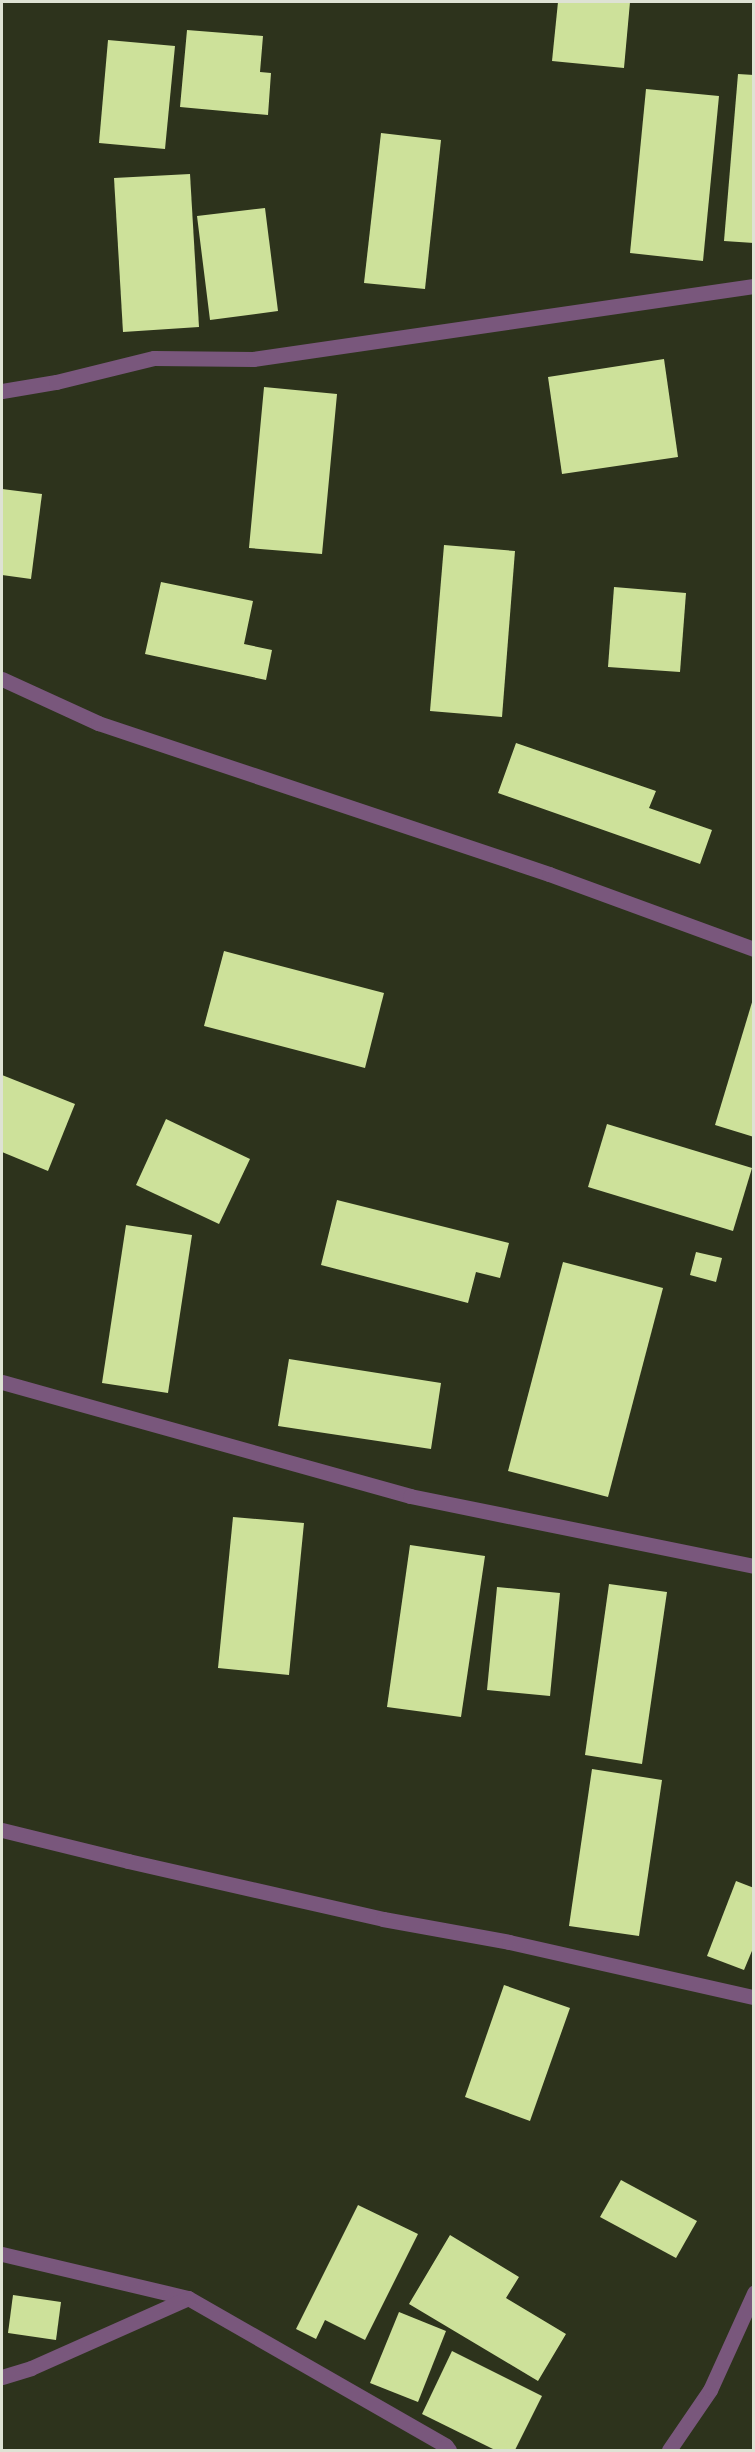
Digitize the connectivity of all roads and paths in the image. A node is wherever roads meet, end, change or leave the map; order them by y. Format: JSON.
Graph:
{"nodes":[{"id":1,"x":753,"y":286,"type":"edge"},
{"id":2,"x":2,"y":391,"type":"edge"},
{"id":3,"x":2,"y":679,"type":"edge"},
{"id":4,"x":753,"y":949,"type":"edge"},
{"id":5,"x":2,"y":1382,"type":"edge"},
{"id":6,"x":753,"y":1566,"type":"edge"},
{"id":7,"x":2,"y":1830,"type":"edge"},
{"id":8,"x":753,"y":1997,"type":"edge"},
{"id":9,"x":2,"y":2254,"type":"edge"},
{"id":10,"x":753,"y":2293,"type":"edge"},
{"id":11,"x":188,"y":2298,"type":"junction"},
{"id":12,"x":2,"y":2378,"type":"edge"},
{"id":13,"x":449,"y":2451,"type":"edge"},
{"id":14,"x":669,"y":2451,"type":"edge"}],
"edges":[{"from":1,"to":2,"type":"street"},
{"from":3,"to":4,"type":"street"},
{"from":5,"to":6,"type":"street"},
{"from":7,"to":8,"type":"street"},
{"from":9,"to":11,"type":"street"},
{"from":10,"to":14,"type":"street"},
{"from":11,"to":12,"type":"street"},
{"from":11,"to":13,"type":"street"}]}
